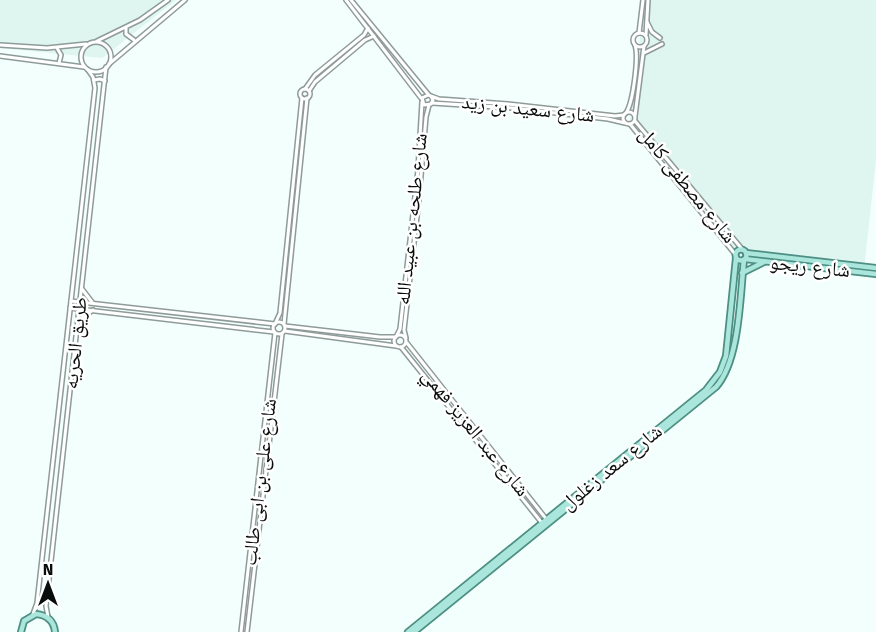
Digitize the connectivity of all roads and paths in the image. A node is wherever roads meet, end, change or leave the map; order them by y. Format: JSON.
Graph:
{"nodes":[{"id":1,"x":168,"y":0,"type":"edge"},
{"id":2,"x":185,"y":0,"type":"edge"},
{"id":3,"x":346,"y":0,"type":"edge"},
{"id":4,"x":351,"y":0,"type":"edge"},
{"id":5,"x":643,"y":0,"type":"edge"},
{"id":6,"x":648,"y":0,"type":"edge"},
{"id":7,"x":646,"y":20,"type":"junction"},
{"id":8,"x":640,"y":22,"type":"junction"},
{"id":9,"x":126,"y":28,"type":"junction"},
{"id":10,"x":368,"y":28,"type":"junction"},
{"id":11,"x":639,"y":33,"type":"junction"},
{"id":12,"x":646,"y":35,"type":"junction"},
{"id":13,"x":374,"y":36,"type":"junction"},
{"id":14,"x":364,"y":38,"type":"junction"},
{"id":15,"x":660,"y":38,"type":"dead end"},
{"id":16,"x":136,"y":39,"type":"junction"},
{"id":17,"x":47,"y":41,"type":"dead end"},
{"id":18,"x":93,"y":42,"type":"junction"},
{"id":19,"x":662,"y":44,"type":"dead end"},
{"id":20,"x":0,"y":45,"type":"edge"},
{"id":21,"x":635,"y":45,"type":"junction"},
{"id":22,"x":644,"y":46,"type":"junction"},
{"id":23,"x":47,"y":48,"type":"junction"},
{"id":24,"x":57,"y":48,"type":"junction"},
{"id":25,"x":122,"y":51,"type":"junction"},
{"id":26,"x":125,"y":55,"type":"dead end"},
{"id":27,"x":642,"y":55,"type":"junction"},
{"id":28,"x":1,"y":56,"type":"edge"},
{"id":29,"x":636,"y":56,"type":"junction"},
{"id":30,"x":1,"y":61,"type":"edge"},
{"id":31,"x":59,"y":63,"type":"junction"},
{"id":32,"x":108,"y":66,"type":"junction"},
{"id":33,"x":86,"y":68,"type":"junction"},
{"id":34,"x":94,"y":80,"type":"junction"},
{"id":35,"x":105,"y":81,"type":"junction"},
{"id":36,"x":420,"y":86,"type":"junction"},
{"id":37,"x":307,"y":90,"type":"junction"},
{"id":38,"x":416,"y":90,"type":"junction"},
{"id":39,"x":430,"y":96,"type":"junction"},
{"id":40,"x":305,"y":98,"type":"junction"},
{"id":41,"x":422,"y":101,"type":"junction"},
{"id":42,"x":439,"y":101,"type":"junction"},
{"id":43,"x":430,"y":104,"type":"junction"},
{"id":44,"x":630,"y":105,"type":"junction"},
{"id":45,"x":636,"y":106,"type":"junction"},
{"id":46,"x":625,"y":114,"type":"junction"},
{"id":47,"x":424,"y":117,"type":"junction"},
{"id":48,"x":617,"y":118,"type":"junction"},
{"id":49,"x":635,"y":118,"type":"junction"},
{"id":50,"x":626,"y":123,"type":"junction"},
{"id":51,"x":630,"y":124,"type":"junction"},
{"id":52,"x":735,"y":242,"type":"junction"},
{"id":53,"x":730,"y":246,"type":"junction"},
{"id":54,"x":744,"y":255,"type":"junction"},
{"id":55,"x":736,"y":256,"type":"junction"},
{"id":56,"x":757,"y":257,"type":"junction"},
{"id":57,"x":766,"y":261,"type":"junction"},
{"id":58,"x":875,"y":270,"type":"edge"},
{"id":59,"x":742,"y":273,"type":"junction"},
{"id":60,"x":81,"y":288,"type":"junction"},
{"id":61,"x":71,"y":302,"type":"junction"},
{"id":62,"x":80,"y":302,"type":"junction"},
{"id":63,"x":94,"y":304,"type":"junction"},
{"id":64,"x":70,"y":308,"type":"junction"},
{"id":65,"x":79,"y":309,"type":"junction"},
{"id":66,"x":94,"y":310,"type":"junction"},
{"id":67,"x":282,"y":313,"type":"junction"},
{"id":68,"x":78,"y":322,"type":"junction"},
{"id":69,"x":267,"y":324,"type":"junction"},
{"id":70,"x":275,"y":324,"type":"junction"},
{"id":71,"x":284,"y":325,"type":"junction"},
{"id":72,"x":403,"y":325,"type":"junction"},
{"id":73,"x":291,"y":327,"type":"junction"},
{"id":74,"x":266,"y":330,"type":"junction"},
{"id":75,"x":291,"y":332,"type":"junction"},
{"id":76,"x":275,"y":333,"type":"junction"},
{"id":77,"x":283,"y":333,"type":"junction"},
{"id":78,"x":396,"y":336,"type":"junction"},
{"id":79,"x":386,"y":338,"type":"junction"},
{"id":80,"x":406,"y":338,"type":"junction"},
{"id":81,"x":275,"y":341,"type":"junction"},
{"id":82,"x":280,"y":342,"type":"junction"},
{"id":83,"x":386,"y":343,"type":"junction"},
{"id":84,"x":407,"y":343,"type":"junction"},
{"id":85,"x":396,"y":346,"type":"junction"},
{"id":86,"x":401,"y":347,"type":"junction"},
{"id":87,"x":413,"y":352,"type":"junction"},
{"id":88,"x":409,"y":356,"type":"junction"},
{"id":89,"x":663,"y":428,"type":"junction"},
{"id":90,"x":51,"y":482,"type":"junction"},
{"id":91,"x":60,"y":484,"type":"junction"},
{"id":92,"x":49,"y":496,"type":"junction"},
{"id":93,"x":58,"y":498,"type":"junction"},
{"id":94,"x":537,"y":508,"type":"junction"},
{"id":95,"x":533,"y":512,"type":"junction"},
{"id":96,"x":544,"y":522,"type":"junction"},
{"id":97,"x":516,"y":548,"type":"junction"},
{"id":98,"x":37,"y":603,"type":"junction"},
{"id":99,"x":46,"y":604,"type":"junction"},
{"id":100,"x":32,"y":615,"type":"junction"},
{"id":101,"x":432,"y":615,"type":"junction"},
{"id":102,"x":49,"y":618,"type":"junction"},
{"id":103,"x":56,"y":630,"type":"edge"},
{"id":104,"x":21,"y":632,"type":"edge"},
{"id":105,"x":242,"y":632,"type":"edge"},
{"id":106,"x":247,"y":632,"type":"edge"},
{"id":107,"x":408,"y":632,"type":"edge"},
{"id":108,"x":414,"y":632,"type":"edge"}],
"edges":[{"from":1,"to":9,"type":"street"},
{"from":2,"to":16,"type":"street"},
{"from":3,"to":10,"type":"street"},
{"from":4,"to":36,"type":"street","name":"شارع سعيد بن زيد"},
{"from":5,"to":8,"type":"street"},
{"from":6,"to":7,"type":"street"},
{"from":7,"to":8,"type":"street"},
{"from":7,"to":12,"type":"street"},
{"from":7,"to":15,"type":"street"},
{"from":8,"to":11,"type":"street"},
{"from":9,"to":16,"type":"street"},
{"from":9,"to":18,"type":"street"},
{"from":10,"to":13,"type":"street"},
{"from":10,"to":14,"type":"street"},
{"from":11,"to":12,"type":"street"},
{"from":11,"to":21,"type":"street"},
{"from":12,"to":22,"type":"street"},
{"from":13,"to":14,"type":"street"},
{"from":13,"to":38,"type":"street"},
{"from":14,"to":37,"type":"street"},
{"from":16,"to":25,"type":"street"},
{"from":17,"to":23,"type":"street"},
{"from":18,"to":24,"type":"street"},
{"from":18,"to":32,"type":"street"},
{"from":18,"to":33,"type":"street"},
{"from":19,"to":27,"type":"street"},
{"from":20,"to":23,"type":"street"},
{"from":21,"to":22,"type":"street"},
{"from":21,"to":29,"type":"street","name":"شارع مصطفى كامل"},
{"from":22,"to":27,"type":"street","name":"شارع مصطفى كامل"},
{"from":23,"to":24,"type":"street"},
{"from":24,"to":31,"type":"street"},
{"from":25,"to":26,"type":"street"},
{"from":25,"to":32,"type":"street"},
{"from":27,"to":29,"type":"street"},
{"from":27,"to":45,"type":"street","name":"شارع مصطفى كامل"},
{"from":28,"to":30,"type":"street"},
{"from":28,"to":31,"type":"street"},
{"from":29,"to":44,"type":"street","name":"شارع مصطفى كامل"},
{"from":31,"to":33,"type":"street"},
{"from":32,"to":33,"type":"street"},
{"from":32,"to":35,"type":"street","name":"طريق الحريه"},
{"from":33,"to":34,"type":"street"},
{"from":34,"to":35,"type":"street"},
{"from":34,"to":61,"type":"street","name":"طريق الحريه"},
{"from":35,"to":60,"type":"street","name":"طريق الحريه"},
{"from":36,"to":38,"type":"street"},
{"from":36,"to":39,"type":"street","name":"شارع سعيد بن زيد"},
{"from":37,"to":40,"type":"street"},
{"from":37,"to":40,"type":"street"},
{"from":38,"to":41,"type":"street"},
{"from":39,"to":41,"type":"street"},
{"from":39,"to":42,"type":"street","name":"شارع سعيد بن زيد"},
{"from":39,"to":43,"type":"street"},
{"from":40,"to":67,"type":"street"},
{"from":41,"to":43,"type":"street"},
{"from":41,"to":47,"type":"street","name":"شارع طلحه بن عبيد الله"},
{"from":42,"to":43,"type":"street","name":"شارع سعيد بن زيد"},
{"from":42,"to":48,"type":"street","name":"شارع سعيد بن زيد"},
{"from":43,"to":47,"type":"street","name":"شارع طلحه بن عبيد الله"},
{"from":44,"to":45,"type":"street"},
{"from":44,"to":46,"type":"street","name":"شارع مصطفى كامل"},
{"from":45,"to":49,"type":"street","name":"شارع مصطفى كامل"},
{"from":46,"to":48,"type":"street","name":"شارع سعيد بن زيد"},
{"from":46,"to":49,"type":"street"},
{"from":46,"to":50,"type":"street"},
{"from":47,"to":72,"type":"street","name":"شارع طلحه بن عبيد الله"},
{"from":48,"to":50,"type":"street","name":"شارع سعيد بن زيد"},
{"from":49,"to":51,"type":"street"},
{"from":49,"to":52,"type":"street","name":"شارع مصطفى كامل"},
{"from":50,"to":51,"type":"street"},
{"from":51,"to":53,"type":"street","name":"شارع مصطفى كامل"},
{"from":52,"to":53,"type":"street"},
{"from":52,"to":54,"type":"street","name":"شارع مصطفى كامل"},
{"from":53,"to":55,"type":"street","name":"شارع مصطفى كامل"},
{"from":54,"to":55,"type":"main road","name":"شارع ريجو"},
{"from":54,"to":55,"type":"main road"},
{"from":54,"to":56,"type":"main road","name":"شارع ريجو"},
{"from":54,"to":59,"type":"main road","name":"شارع سعد زغلول"},
{"from":55,"to":89,"type":"main road","name":"شارع سعد زغلول"},
{"from":56,"to":57,"type":"main road","name":"شارع ريجو"},
{"from":56,"to":58,"type":"main road","name":"شارع ريجو"},
{"from":57,"to":58,"type":"main road","name":"شارع ريجو"},
{"from":57,"to":59,"type":"main road"},
{"from":59,"to":89,"type":"main road","name":"شارع سعد زغلول"},
{"from":60,"to":62,"type":"street","name":"طريق الحريه"},
{"from":60,"to":63,"type":"street"},
{"from":61,"to":62,"type":"street"},
{"from":61,"to":64,"type":"street","name":"طريق الحريه"},
{"from":62,"to":63,"type":"street"},
{"from":62,"to":65,"type":"street","name":"طريق الحريه"},
{"from":63,"to":66,"type":"street"},
{"from":63,"to":69,"type":"street"},
{"from":64,"to":65,"type":"street"},
{"from":64,"to":90,"type":"street","name":"طريق الحريه"},
{"from":65,"to":66,"type":"street"},
{"from":65,"to":68,"type":"street","name":"طريق الحريه"},
{"from":66,"to":68,"type":"street"},
{"from":66,"to":74,"type":"street"},
{"from":67,"to":70,"type":"street"},
{"from":67,"to":71,"type":"street"},
{"from":68,"to":91,"type":"street","name":"طريق الحريه"},
{"from":69,"to":70,"type":"street"},
{"from":69,"to":74,"type":"street"},
{"from":70,"to":71,"type":"street"},
{"from":70,"to":76,"type":"street"},
{"from":71,"to":73,"type":"street"},
{"from":71,"to":77,"type":"street"},
{"from":72,"to":78,"type":"street","name":"شارع طلحه بن عبيد الله"},
{"from":72,"to":80,"type":"street","name":"شارع طلحه بن عبيد الله"},
{"from":73,"to":75,"type":"street"},
{"from":73,"to":79,"type":"street"},
{"from":74,"to":76,"type":"street"},
{"from":75,"to":77,"type":"street"},
{"from":75,"to":83,"type":"street"},
{"from":76,"to":77,"type":"street"},
{"from":76,"to":81,"type":"street","name":"شارع على بن ابى طالب"},
{"from":77,"to":82,"type":"street","name":"شارع على بن ابى طالب"},
{"from":78,"to":79,"type":"street"},
{"from":78,"to":80,"type":"street"},
{"from":78,"to":85,"type":"street"},
{"from":79,"to":83,"type":"street"},
{"from":80,"to":84,"type":"street"},
{"from":81,"to":82,"type":"street"},
{"from":81,"to":105,"type":"street","name":"شارع على بن ابى طالب"},
{"from":82,"to":106,"type":"street","name":"شارع على بن ابى طالب"},
{"from":83,"to":85,"type":"street"},
{"from":84,"to":86,"type":"street"},
{"from":84,"to":87,"type":"street","name":"شارع عبد العزيز فهمي"},
{"from":85,"to":86,"type":"street"},
{"from":86,"to":88,"type":"street","name":"شارع عبد العزيز فهمي"},
{"from":87,"to":88,"type":"street"},
{"from":87,"to":94,"type":"street","name":"شارع عبد العزيز فهمي"},
{"from":88,"to":95,"type":"street","name":"شارع عبد العزيز فهمي"},
{"from":89,"to":96,"type":"main road","name":"شارع سعد زغلول"},
{"from":89,"to":97,"type":"main road","name":"شارع سعد زغلول"},
{"from":90,"to":91,"type":"street"},
{"from":90,"to":92,"type":"street","name":"طريق الحريه"},
{"from":91,"to":93,"type":"street","name":"طريق الحريه"},
{"from":92,"to":93,"type":"street"},
{"from":92,"to":98,"type":"street","name":"طريق الحريه"},
{"from":93,"to":99,"type":"street","name":"طريق الحريه"},
{"from":94,"to":95,"type":"street"},
{"from":94,"to":96,"type":"street","name":"شارع عبد العزيز فهمي"},
{"from":95,"to":96,"type":"street","name":"شارع عبد العزيز فهمي"},
{"from":96,"to":97,"type":"main road","name":"شارع سعد زغلول"},
{"from":97,"to":101,"type":"main road","name":"شارع سعد زغلول"},
{"from":98,"to":99,"type":"street"},
{"from":98,"to":100,"type":"street","name":"طريق الحريه"},
{"from":99,"to":102,"type":"street","name":"طريق الحريه"},
{"from":100,"to":102,"type":"main road"},
{"from":100,"to":104,"type":"main road"},
{"from":101,"to":107,"type":"main road","name":"شارع سعد زغلول"},
{"from":101,"to":108,"type":"main road","name":"شارع سعد زغلول"},
{"from":102,"to":103,"type":"main road"}]}
